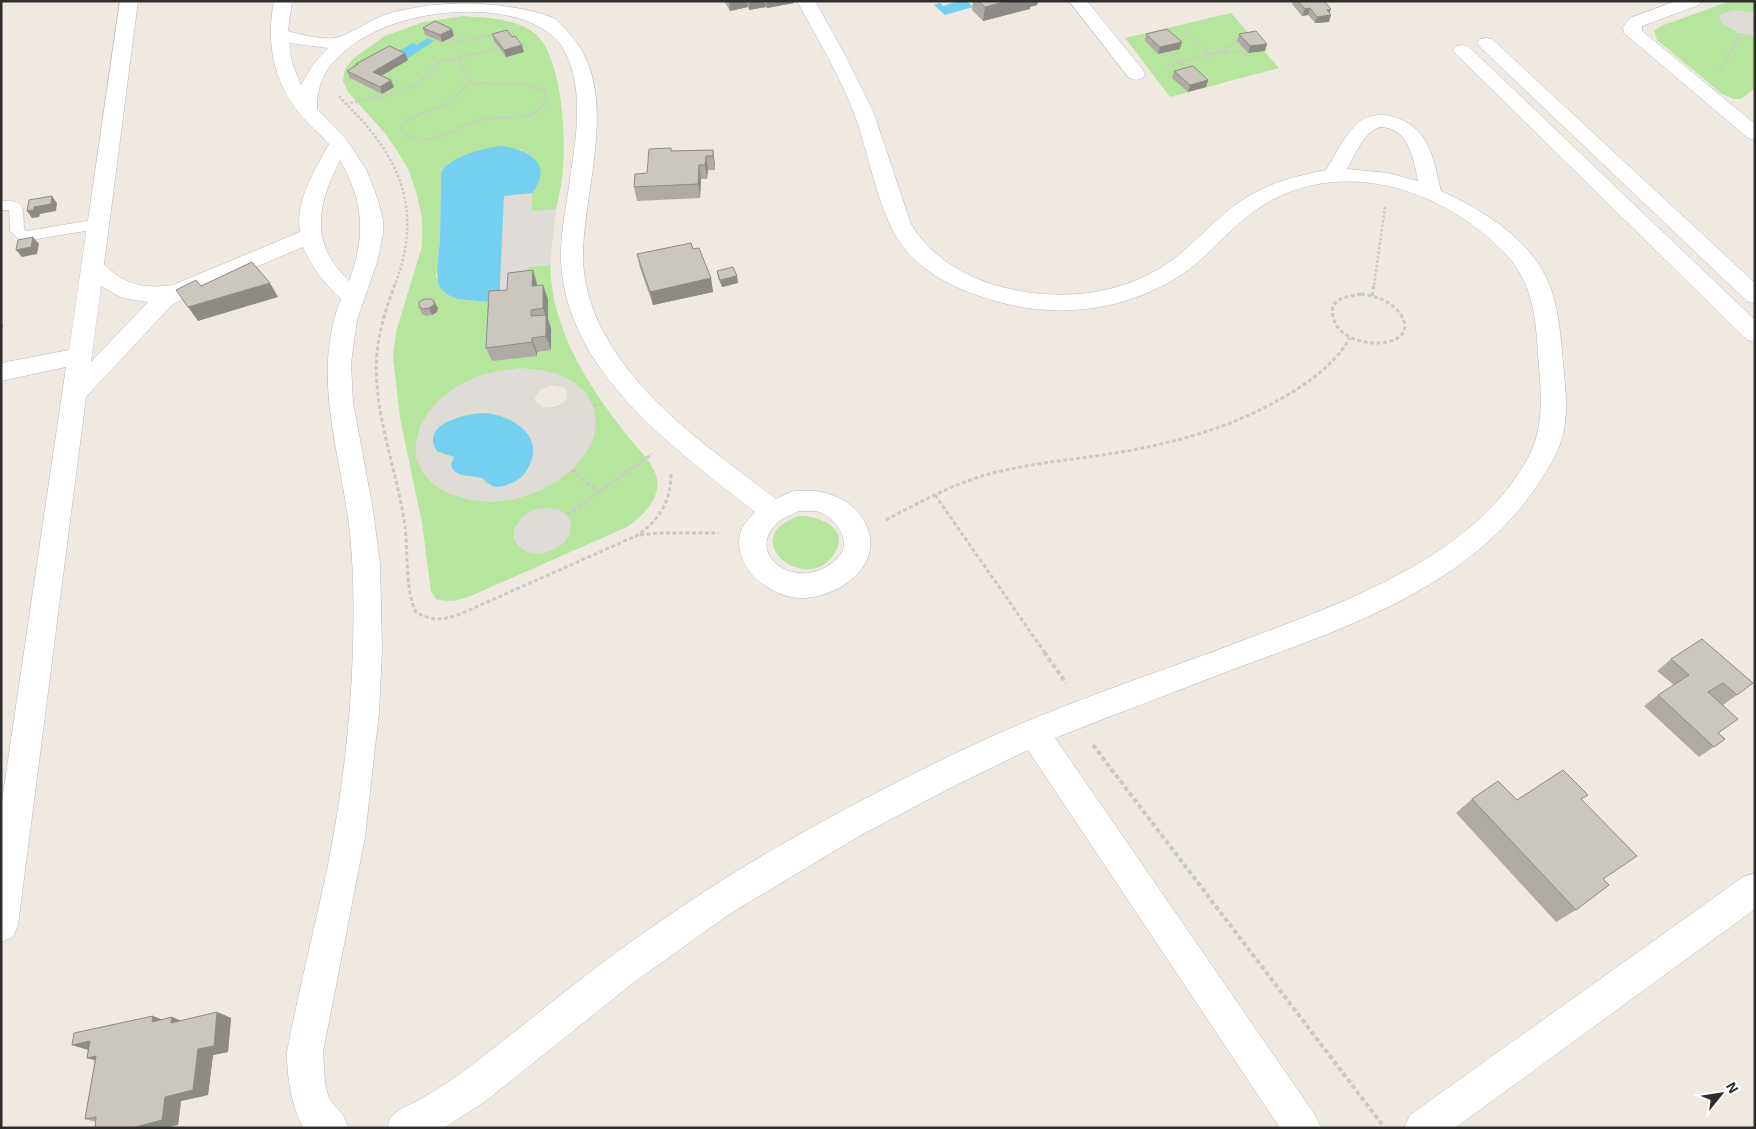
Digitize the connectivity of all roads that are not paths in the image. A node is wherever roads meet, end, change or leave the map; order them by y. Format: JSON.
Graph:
{"nodes":[{"id":1,"x":128,"y":1,"type":"edge"},
{"id":2,"x":284,"y":1,"type":"edge"},
{"id":3,"x":540,"y":1,"type":"edge"},
{"id":4,"x":806,"y":1,"type":"edge"},
{"id":5,"x":1078,"y":1,"type":"edge"},
{"id":6,"x":1693,"y":1,"type":"edge"},
{"id":7,"x":503,"y":4,"type":"edge"},
{"id":8,"x":556,"y":27,"type":"junction"},
{"id":9,"x":278,"y":33,"type":"junction"},
{"id":10,"x":345,"y":43,"type":"junction"},
{"id":11,"x":1486,"y":43,"type":"dead end"},
{"id":12,"x":1462,"y":50,"type":"dead end"},
{"id":13,"x":1136,"y":74,"type":"road end"},
{"id":14,"x":307,"y":110,"type":"junction"},
{"id":15,"x":1750,"y":122,"type":"edge"},
{"id":16,"x":339,"y":143,"type":"junction"},
{"id":17,"x":1333,"y":176,"type":"junction"},
{"id":18,"x":1432,"y":194,"type":"junction"},
{"id":19,"x":1,"y":206,"type":"edge"},
{"id":20,"x":98,"y":224,"type":"junction"},
{"id":21,"x":310,"y":236,"type":"junction"},
{"id":22,"x":92,"y":266,"type":"junction"},
{"id":23,"x":177,"y":292,"type":"junction"},
{"id":24,"x":1755,"y":296,"type":"edge"},
{"id":25,"x":353,"y":298,"type":"junction"},
{"id":26,"x":1755,"y":334,"type":"edge"},
{"id":27,"x":80,"y":356,"type":"junction"},
{"id":28,"x":1,"y":372,"type":"edge"},
{"id":29,"x":74,"y":395,"type":"junction"},
{"id":30,"x":773,"y":511,"type":"junction"},
{"id":31,"x":1034,"y":732,"type":"junction"},
{"id":32,"x":1755,"y":889,"type":"edge"},
{"id":33,"x":1,"y":925,"type":"edge"},
{"id":34,"x":330,"y":1128,"type":"edge"},
{"id":35,"x":406,"y":1128,"type":"edge"},
{"id":36,"x":1302,"y":1128,"type":"edge"},
{"id":37,"x":1423,"y":1128,"type":"edge"}],
"edges":[{"from":1,"to":20,"type":"street"},
{"from":2,"to":9,"type":"street"},
{"from":3,"to":8,"type":"street"},
{"from":4,"to":17,"type":"street"},
{"from":5,"to":13,"type":"street"},
{"from":6,"to":15,"type":"street"},
{"from":7,"to":8,"type":"street"},
{"from":7,"to":10,"type":"street"},
{"from":8,"to":30,"type":"street"},
{"from":9,"to":10,"type":"street"},
{"from":9,"to":14,"type":"street"},
{"from":10,"to":14,"type":"street"},
{"from":11,"to":24,"type":"street"},
{"from":12,"to":26,"type":"street"},
{"from":14,"to":16,"type":"street"},
{"from":16,"to":21,"type":"street"},
{"from":16,"to":25,"type":"street"},
{"from":17,"to":18,"type":"street"},
{"from":17,"to":18,"type":"street"},
{"from":18,"to":31,"type":"street"},
{"from":19,"to":20,"type":"lane"},
{"from":20,"to":22,"type":"street"},
{"from":21,"to":23,"type":"street"},
{"from":21,"to":25,"type":"street"},
{"from":22,"to":23,"type":"street"},
{"from":22,"to":27,"type":"street"},
{"from":23,"to":29,"type":"street"},
{"from":25,"to":34,"type":"street"},
{"from":27,"to":28,"type":"street"},
{"from":27,"to":29,"type":"street"},
{"from":29,"to":33,"type":"street"},
{"from":30,"to":30,"type":"street"},
{"from":31,"to":35,"type":"street"},
{"from":31,"to":36,"type":"street"},
{"from":32,"to":37,"type":"street"}]}
